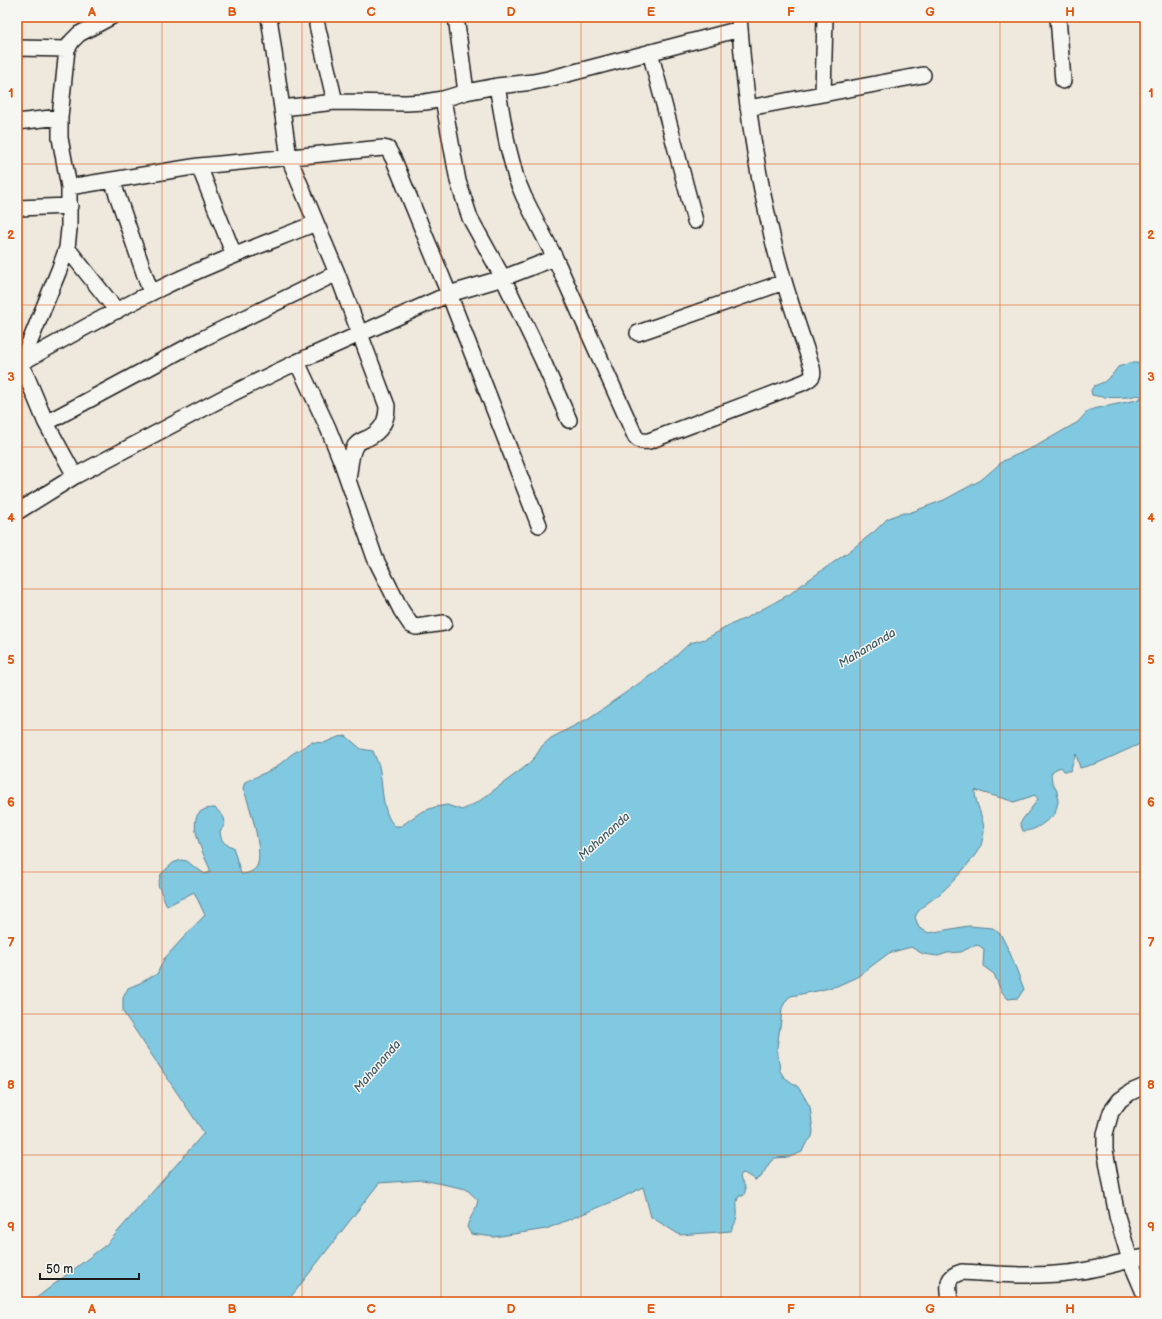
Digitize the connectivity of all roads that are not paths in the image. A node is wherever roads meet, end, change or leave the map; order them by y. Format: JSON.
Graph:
{"nodes":[{"id":1,"x":111,"y":17,"type":"edge"},
{"id":2,"x":269,"y":17,"type":"edge"},
{"id":3,"x":456,"y":17,"type":"edge"},
{"id":4,"x":825,"y":17,"type":"edge"},
{"id":5,"x":1058,"y":17,"type":"edge"},
{"id":6,"x":739,"y":23,"type":"edge"},
{"id":7,"x":317,"y":25,"type":"dead end"},
{"id":8,"x":17,"y":48,"type":"edge"},
{"id":9,"x":68,"y":49,"type":"junction"},
{"id":10,"x":650,"y":52,"type":"junction"},
{"id":11,"x":923,"y":75,"type":"dead end"},
{"id":12,"x":1063,"y":81,"type":"dead end"},
{"id":13,"x":497,"y":86,"type":"junction"},
{"id":14,"x":466,"y":92,"type":"junction"},
{"id":15,"x":823,"y":94,"type":"junction"},
{"id":16,"x":443,"y":100,"type":"junction"},
{"id":17,"x":335,"y":102,"type":"junction"},
{"id":18,"x":282,"y":108,"type":"junction"},
{"id":19,"x":748,"y":108,"type":"junction"},
{"id":20,"x":60,"y":117,"type":"junction"},
{"id":21,"x":17,"y":122,"type":"edge"},
{"id":22,"x":289,"y":158,"type":"junction"},
{"id":23,"x":198,"y":166,"type":"junction"},
{"id":24,"x":112,"y":180,"type":"junction"},
{"id":25,"x":69,"y":187,"type":"junction"},
{"id":26,"x":70,"y":206,"type":"junction"},
{"id":27,"x":17,"y":208,"type":"edge"},
{"id":28,"x":695,"y":221,"type":"dead end"},
{"id":29,"x":316,"y":224,"type":"junction"},
{"id":30,"x":67,"y":248,"type":"junction"},
{"id":31,"x":234,"y":255,"type":"junction"},
{"id":32,"x":555,"y":258,"type":"junction"},
{"id":33,"x":337,"y":273,"type":"junction"},
{"id":34,"x":503,"y":278,"type":"junction"},
{"id":35,"x":784,"y":282,"type":"junction"},
{"id":36,"x":152,"y":293,"type":"junction"},
{"id":37,"x":449,"y":294,"type":"junction"},
{"id":38,"x":116,"y":311,"type":"junction"},
{"id":39,"x":638,"y":333,"type":"dead end"},
{"id":40,"x":359,"y":334,"type":"junction"},
{"id":41,"x":297,"y":362,"type":"junction"},
{"id":42,"x":18,"y":365,"type":"edge"},
{"id":43,"x":569,"y":420,"type":"dead end"},
{"id":44,"x":46,"y":423,"type":"junction"},
{"id":45,"x":75,"y":476,"type":"junction"},
{"id":46,"x":348,"y":479,"type":"junction"},
{"id":47,"x":17,"y":512,"type":"edge"},
{"id":48,"x":539,"y":525,"type":"dead end"},
{"id":49,"x":444,"y":623,"type":"dead end"},
{"id":50,"x":1145,"y":1086,"type":"edge"},
{"id":51,"x":1145,"y":1257,"type":"edge"},
{"id":52,"x":1130,"y":1260,"type":"junction"},
{"id":53,"x":1145,"y":1295,"type":"edge"},
{"id":54,"x":950,"y":1302,"type":"edge"}],
"edges":[{"from":1,"to":9,"type":"street"},
{"from":2,"to":18,"type":"street"},
{"from":3,"to":14,"type":"street"},
{"from":4,"to":15,"type":"street"},
{"from":5,"to":12,"type":"street"},
{"from":6,"to":10,"type":"street"},
{"from":6,"to":19,"type":"street"},
{"from":7,"to":17,"type":"street"},
{"from":8,"to":9,"type":"street"},
{"from":9,"to":20,"type":"street"},
{"from":10,"to":13,"type":"street"},
{"from":10,"to":28,"type":"street"},
{"from":11,"to":15,"type":"street"},
{"from":13,"to":14,"type":"street"},
{"from":13,"to":32,"type":"street"},
{"from":14,"to":16,"type":"street"},
{"from":15,"to":19,"type":"street"},
{"from":16,"to":17,"type":"street"},
{"from":16,"to":34,"type":"street"},
{"from":17,"to":18,"type":"street"},
{"from":18,"to":22,"type":"street"},
{"from":19,"to":35,"type":"street"},
{"from":20,"to":21,"type":"street"},
{"from":20,"to":25,"type":"street"},
{"from":22,"to":23,"type":"street"},
{"from":22,"to":29,"type":"street"},
{"from":22,"to":37,"type":"street"},
{"from":23,"to":24,"type":"street"},
{"from":23,"to":31,"type":"street"},
{"from":24,"to":25,"type":"street"},
{"from":24,"to":36,"type":"street"},
{"from":25,"to":26,"type":"street"},
{"from":26,"to":27,"type":"street"},
{"from":26,"to":30,"type":"street"},
{"from":29,"to":31,"type":"street"},
{"from":29,"to":33,"type":"street"},
{"from":30,"to":38,"type":"street"},
{"from":30,"to":42,"type":"street"},
{"from":31,"to":36,"type":"street"},
{"from":32,"to":34,"type":"street"},
{"from":32,"to":35,"type":"street"},
{"from":33,"to":40,"type":"street"},
{"from":33,"to":44,"type":"street"},
{"from":34,"to":37,"type":"street"},
{"from":34,"to":43,"type":"street"},
{"from":35,"to":39,"type":"street"},
{"from":36,"to":38,"type":"street"},
{"from":37,"to":40,"type":"street"},
{"from":37,"to":48,"type":"street"},
{"from":38,"to":42,"type":"street"},
{"from":40,"to":41,"type":"street"},
{"from":40,"to":46,"type":"street"},
{"from":41,"to":45,"type":"street"},
{"from":41,"to":46,"type":"street"},
{"from":42,"to":44,"type":"street"},
{"from":44,"to":45,"type":"street"},
{"from":45,"to":47,"type":"street"},
{"from":46,"to":49,"type":"street"},
{"from":50,"to":52,"type":"street"},
{"from":51,"to":52,"type":"street"},
{"from":52,"to":53,"type":"street"},
{"from":52,"to":54,"type":"street"}]}
